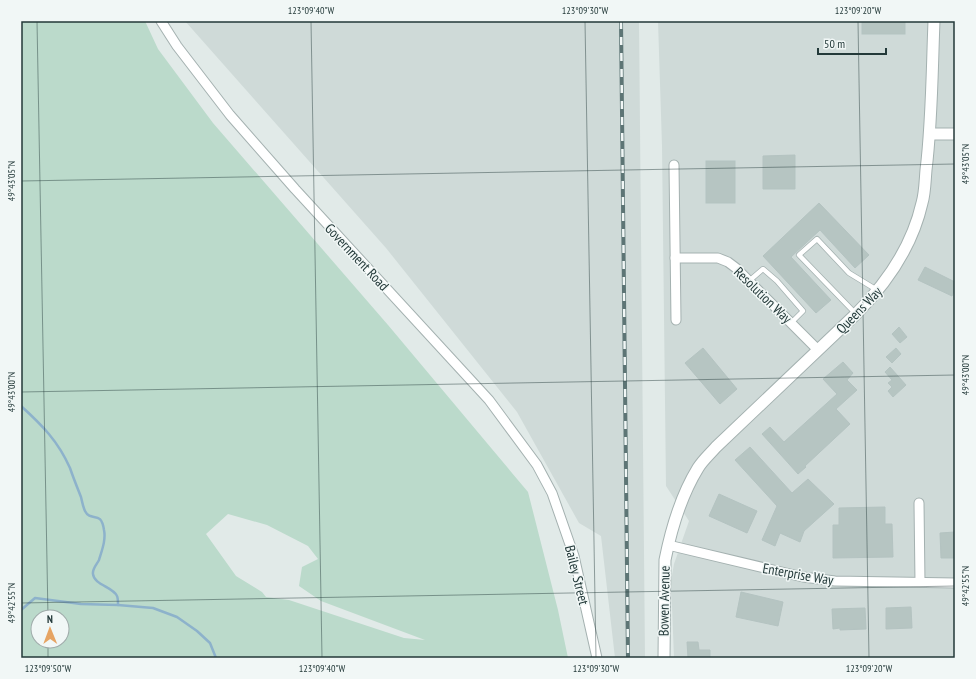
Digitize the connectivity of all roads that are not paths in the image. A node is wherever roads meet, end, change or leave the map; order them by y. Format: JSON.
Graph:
{"nodes":[{"id":1,"x":161,"y":21,"type":"edge"},
{"id":2,"x":934,"y":21,"type":"edge"},
{"id":3,"x":930,"y":134,"type":"junction"},
{"id":4,"x":955,"y":134,"type":"edge"},
{"id":5,"x":674,"y":165,"type":"dead end"},
{"id":6,"x":675,"y":258,"type":"junction"},
{"id":7,"x":749,"y":281,"type":"junction"},
{"id":8,"x":878,"y":291,"type":"junction"},
{"id":9,"x":856,"y":314,"type":"junction"},
{"id":10,"x":676,"y":320,"type":"dead end"},
{"id":11,"x":791,"y":323,"type":"junction"},
{"id":12,"x":818,"y":350,"type":"junction"},
{"id":13,"x":552,"y":493,"type":"joint"},
{"id":14,"x":919,"y":503,"type":"dead end"},
{"id":15,"x":668,"y":545,"type":"junction"},
{"id":16,"x":920,"y":582,"type":"junction"},
{"id":17,"x":955,"y":583,"type":"edge"},
{"id":18,"x":597,"y":658,"type":"edge"},
{"id":19,"x":664,"y":658,"type":"edge"}],
"edges":[{"from":1,"to":13,"type":"street","name":"Government Road"},
{"from":2,"to":3,"type":"street","name":"Queens Way"},
{"from":3,"to":4,"type":"street"},
{"from":3,"to":8,"type":"street","name":"Queens Way"},
{"from":5,"to":6,"type":"street"},
{"from":6,"to":7,"type":"street","name":"Resolution Way"},
{"from":6,"to":10,"type":"street"},
{"from":7,"to":11,"type":"street","name":"Resolution Way"},
{"from":7,"to":11,"type":"lane"},
{"from":8,"to":9,"type":"street","name":"Queens Way"},
{"from":8,"to":9,"type":"lane"},
{"from":9,"to":12,"type":"street","name":"Queens Way"},
{"from":11,"to":12,"type":"street","name":"Resolution Way"},
{"from":12,"to":15,"type":"street","name":"Queens Way"},
{"from":13,"to":18,"type":"street","name":"Bailey Street"},
{"from":14,"to":16,"type":"street"},
{"from":15,"to":16,"type":"street","name":"Enterprise Way"},
{"from":15,"to":19,"type":"street","name":"Bowen Avenue"},
{"from":16,"to":17,"type":"street","name":"Enterprise Way"}]}
